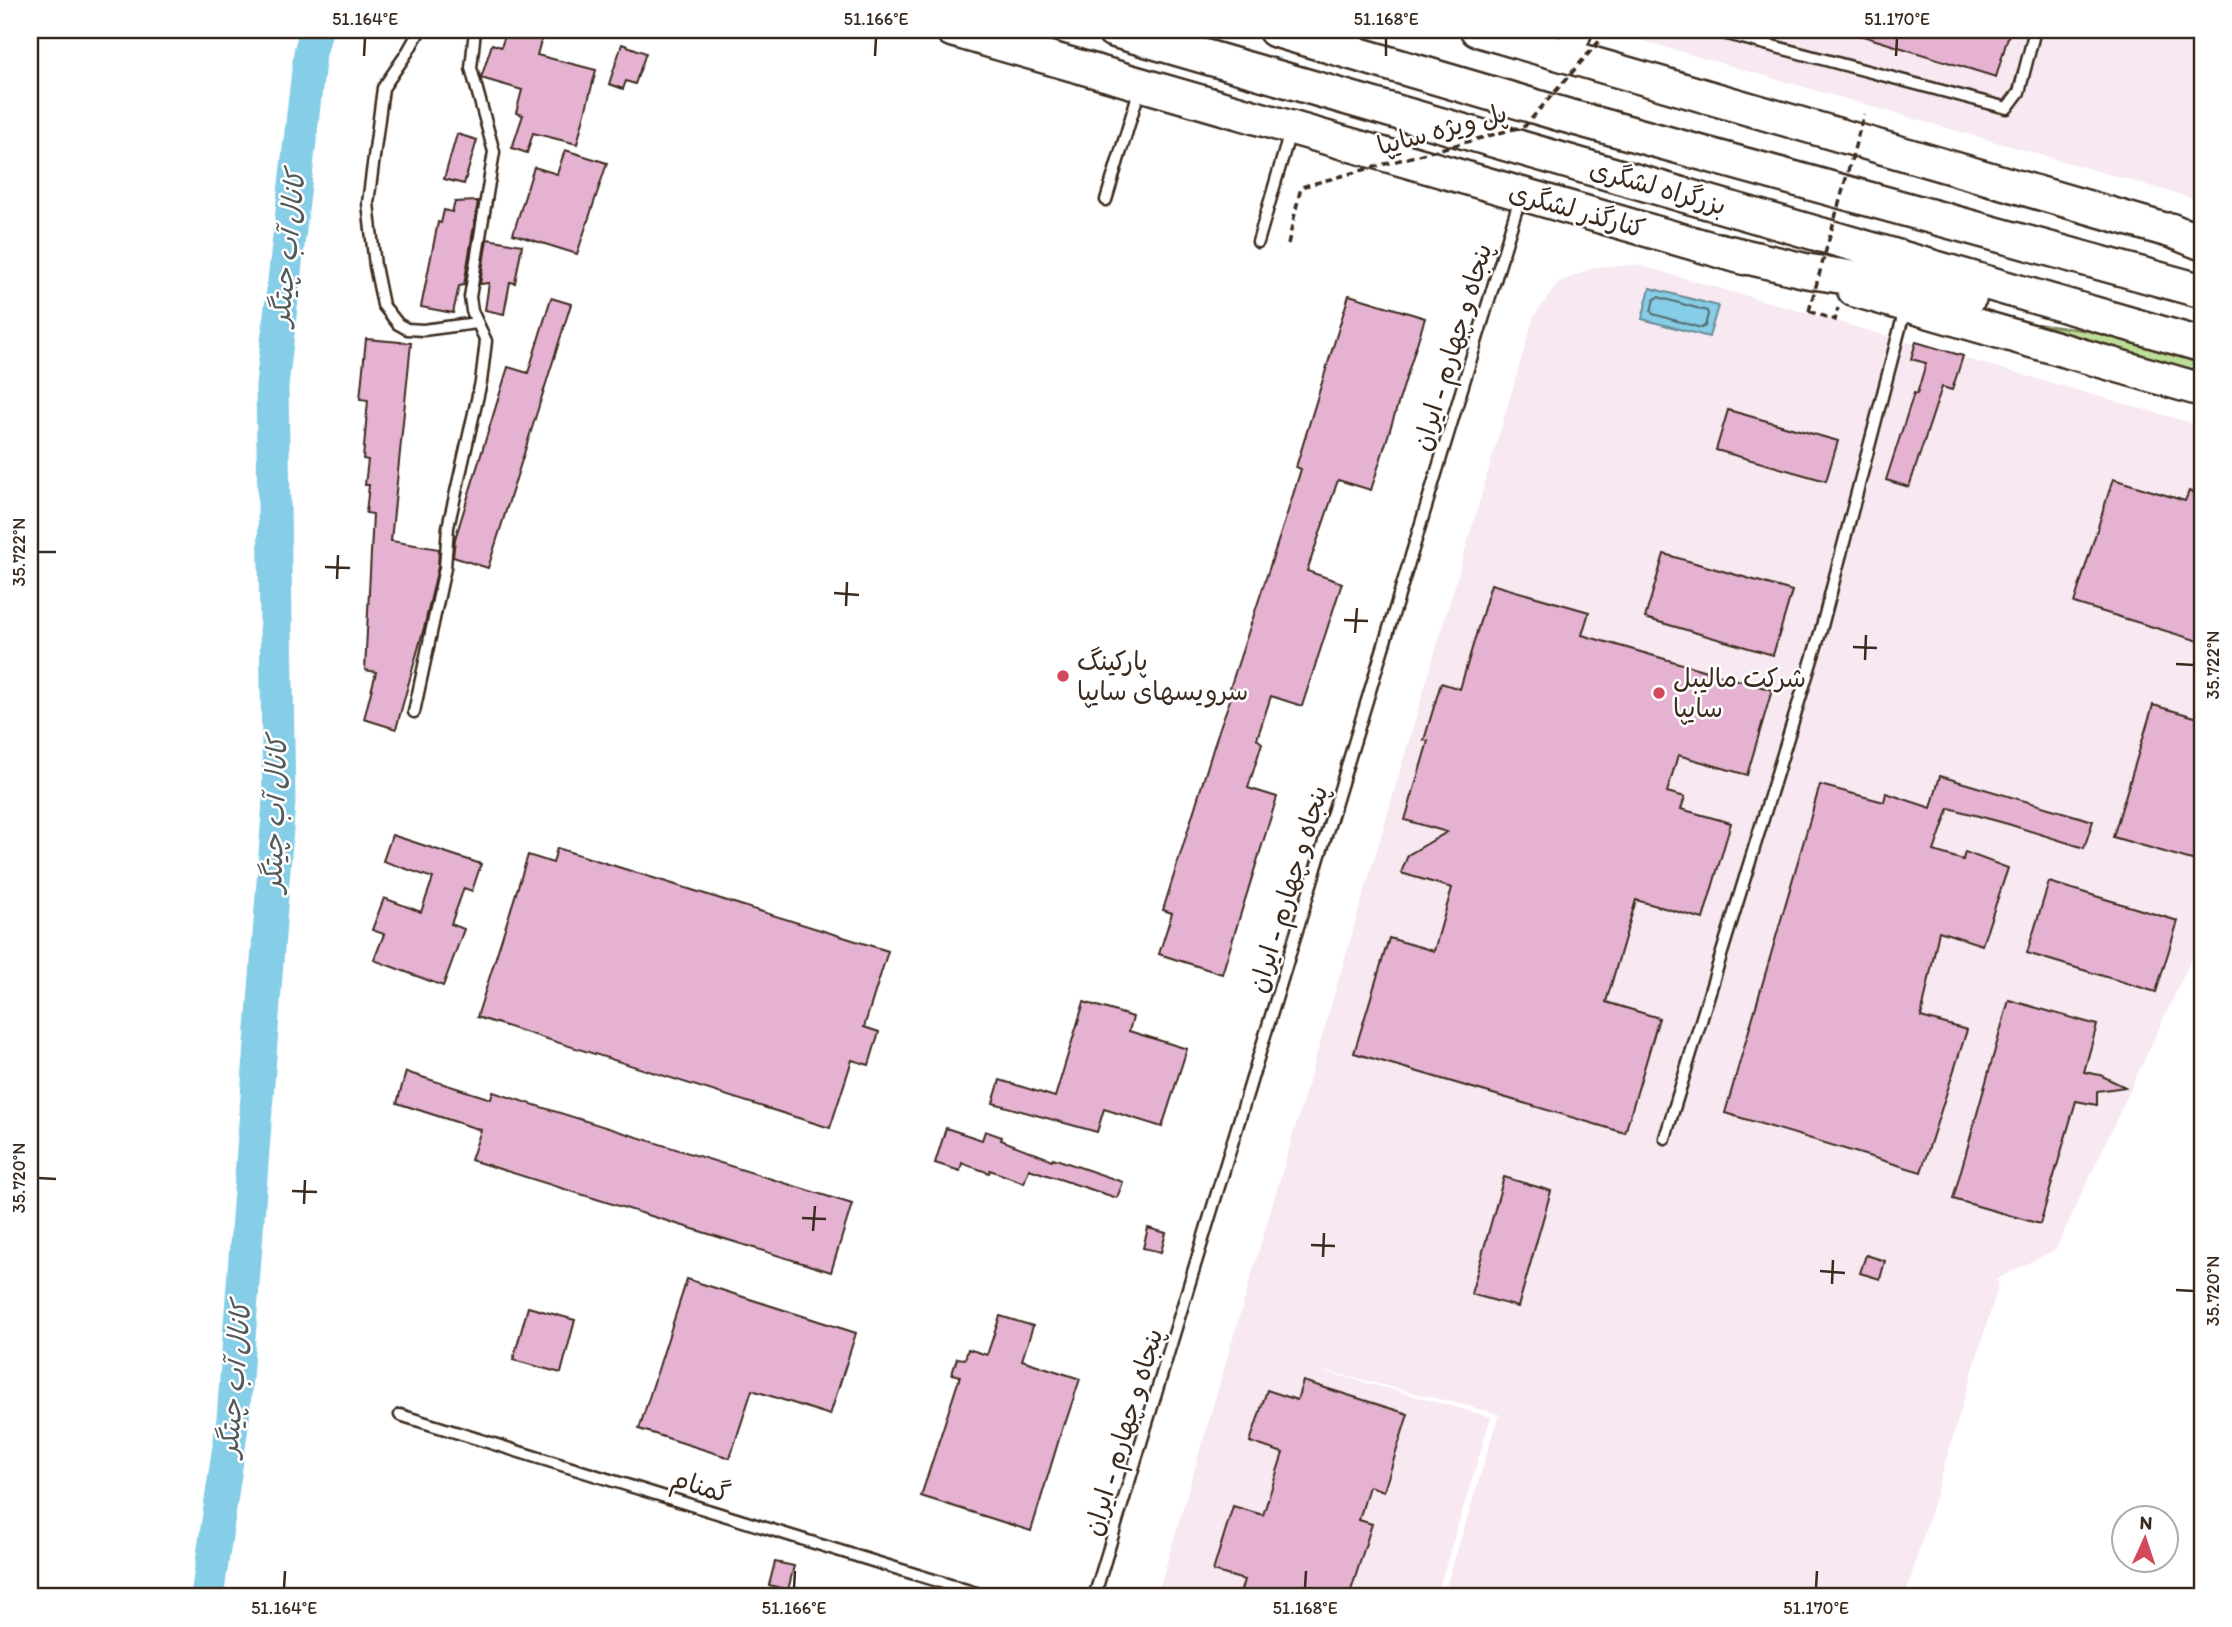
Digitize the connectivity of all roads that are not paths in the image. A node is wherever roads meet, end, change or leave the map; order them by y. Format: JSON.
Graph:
{"nodes":[{"id":1,"x":420,"y":30,"type":"edge"},
{"id":2,"x":475,"y":30,"type":"edge"},
{"id":3,"x":951,"y":30,"type":"edge"},
{"id":4,"x":1113,"y":30,"type":"edge"},
{"id":5,"x":1275,"y":30,"type":"edge"},
{"id":6,"x":1712,"y":30,"type":"edge"},
{"id":7,"x":2035,"y":30,"type":"edge"},
{"id":8,"x":1485,"y":31,"type":"edge"},
{"id":9,"x":1572,"y":43,"type":"edge"},
{"id":10,"x":1141,"y":84,"type":"junction"},
{"id":11,"x":1292,"y":128,"type":"junction"},
{"id":12,"x":1521,"y":194,"type":"junction"},
{"id":13,"x":1105,"y":200,"type":"dead end"},
{"id":14,"x":2169,"y":230,"type":"joint"},
{"id":15,"x":2202,"y":241,"type":"edge"},
{"id":16,"x":1258,"y":243,"type":"dead end"},
{"id":17,"x":1717,"y":250,"type":"junction"},
{"id":18,"x":2202,"y":291,"type":"edge"},
{"id":19,"x":1906,"y":305,"type":"junction"},
{"id":20,"x":2084,"y":311,"type":"junction"},
{"id":21,"x":477,"y":323,"type":"junction"},
{"id":22,"x":2202,"y":345,"type":"edge"},
{"id":23,"x":2202,"y":390,"type":"edge"},
{"id":24,"x":414,"y":712,"type":"dead end"},
{"id":25,"x":1665,"y":1138,"type":"dead end"},
{"id":26,"x":400,"y":1415,"type":"dead end"},
{"id":27,"x":989,"y":1597,"type":"edge"},
{"id":28,"x":1094,"y":1597,"type":"edge"}],
"edges":[{"from":1,"to":21,"type":"lane"},
{"from":2,"to":21,"type":"lane"},
{"from":3,"to":10,"type":"main road","name":"کنارگذر لشگری"},
{"from":4,"to":20,"type":"highway","name":"بزرگراه لشگری"},
{"from":5,"to":18,"type":"highway","name":"بزرگراه لشگری"},
{"from":6,"to":7,"type":"lane"},
{"from":8,"to":9,"type":"main road"},
{"from":9,"to":14,"type":"main road"},
{"from":10,"to":11,"type":"main road","name":"کنارگذر لشگری"},
{"from":10,"to":13,"type":"lane"},
{"from":11,"to":12,"type":"main road","name":"کنارگذر لشگری"},
{"from":11,"to":16,"type":"lane"},
{"from":12,"to":17,"type":"main road","name":"کنارگذر لشگری"},
{"from":12,"to":28,"type":"lane","name":"پنجاه و چهارم - ایران"},
{"from":14,"to":15,"type":"highway"},
{"from":17,"to":19,"type":"main road","name":"کنارگذر لشگری"},
{"from":17,"to":20,"type":"highway"},
{"from":19,"to":23,"type":"main road","name":"کنارگذر لشگری"},
{"from":19,"to":25,"type":"lane"},
{"from":20,"to":22,"type":"highway","name":"بزرگراه لشگری"},
{"from":21,"to":24,"type":"lane"},
{"from":26,"to":27,"type":"lane","name":"گمنام"}]}
